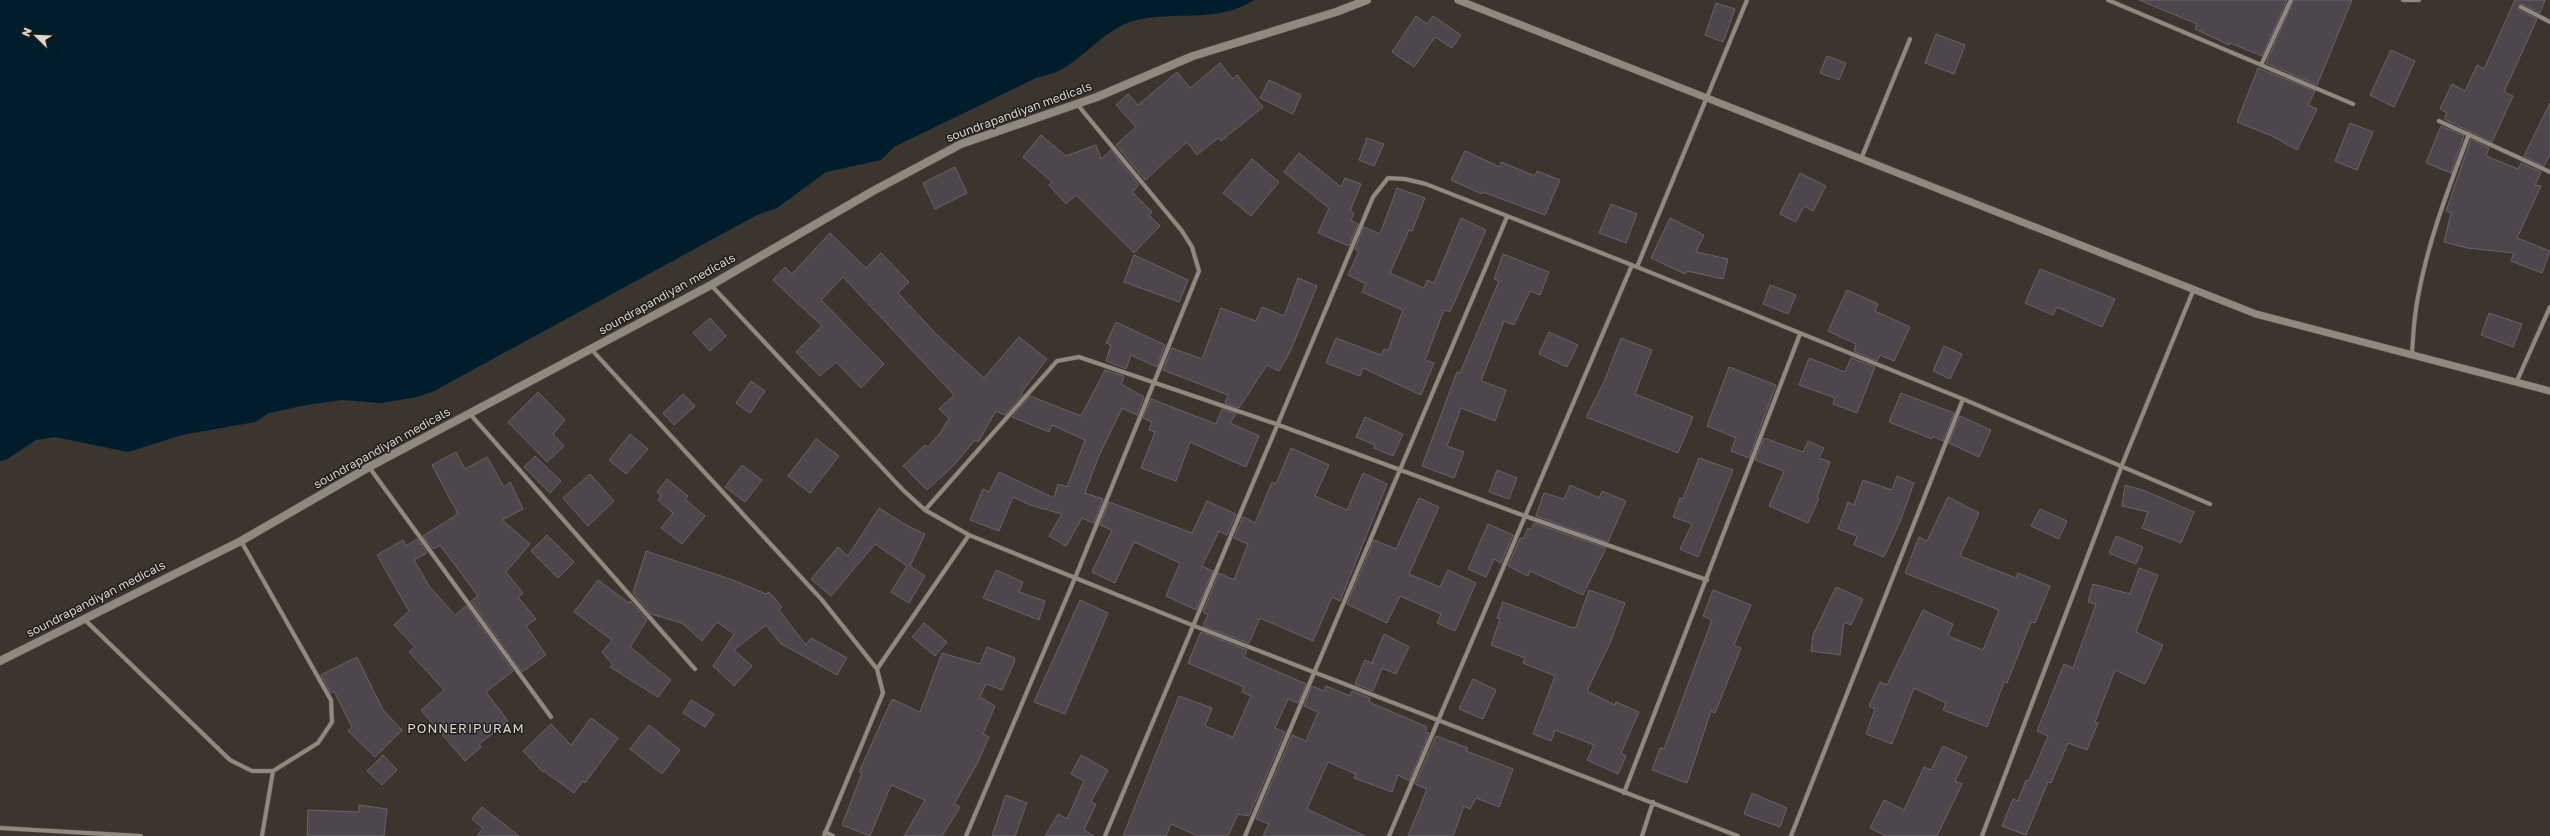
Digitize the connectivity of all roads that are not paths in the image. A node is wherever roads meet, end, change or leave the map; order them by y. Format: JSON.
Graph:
{"nodes":[{"id":1,"x":1367,"y":0,"type":"edge"},
{"id":2,"x":1458,"y":0,"type":"edge"},
{"id":3,"x":1747,"y":0,"type":"edge"},
{"id":4,"x":2111,"y":0,"type":"edge"},
{"id":5,"x":2292,"y":0,"type":"edge"},
{"id":6,"x":2403,"y":0,"type":"edge"},
{"id":7,"x":2419,"y":0,"type":"edge"},
{"id":8,"x":2521,"y":7,"type":"dead end"},
{"id":9,"x":2550,"y":22,"type":"edge"},
{"id":10,"x":1910,"y":39,"type":"dead end"},
{"id":11,"x":2262,"y":63,"type":"junction"},
{"id":12,"x":1706,"y":98,"type":"junction"},
{"id":13,"x":1076,"y":104,"type":"junction"},
{"id":14,"x":2354,"y":104,"type":"dead end"},
{"id":15,"x":2439,"y":121,"type":"dead end"},
{"id":16,"x":2470,"y":134,"type":"junction"},
{"id":17,"x":1861,"y":159,"type":"junction"},
{"id":18,"x":2550,"y":172,"type":"edge"},
{"id":19,"x":1507,"y":217,"type":"junction"},
{"id":20,"x":1632,"y":265,"type":"junction"},
{"id":21,"x":1638,"y":267,"type":"junction"},
{"id":22,"x":711,"y":285,"type":"junction"},
{"id":23,"x":2193,"y":291,"type":"junction"},
{"id":24,"x":2550,"y":307,"type":"edge"},
{"id":25,"x":1800,"y":334,"type":"junction"},
{"id":26,"x":590,"y":349,"type":"junction"},
{"id":27,"x":2412,"y":355,"type":"junction"},
{"id":28,"x":2516,"y":382,"type":"junction"},
{"id":29,"x":1153,"y":383,"type":"junction"},
{"id":30,"x":2550,"y":391,"type":"edge"},
{"id":31,"x":1963,"y":399,"type":"junction"},
{"id":32,"x":470,"y":414,"type":"junction"},
{"id":33,"x":1276,"y":424,"type":"junction"},
{"id":34,"x":2122,"y":466,"type":"junction"},
{"id":35,"x":369,"y":468,"type":"junction"},
{"id":36,"x":1400,"y":470,"type":"junction"},
{"id":37,"x":2210,"y":504,"type":"dead end"},
{"id":38,"x":925,"y":510,"type":"junction"},
{"id":39,"x":1524,"y":516,"type":"junction"},
{"id":40,"x":969,"y":535,"type":"junction"},
{"id":41,"x":241,"y":541,"type":"junction"},
{"id":42,"x":1075,"y":578,"type":"junction"},
{"id":43,"x":1707,"y":580,"type":"junction"},
{"id":44,"x":83,"y":618,"type":"junction"},
{"id":45,"x":1192,"y":625,"type":"junction"},
{"id":46,"x":0,"y":661,"type":"edge"},
{"id":47,"x":695,"y":668,"type":"dead end"},
{"id":48,"x":877,"y":669,"type":"junction"},
{"id":49,"x":1314,"y":672,"type":"junction"},
{"id":50,"x":551,"y":717,"type":"dead end"},
{"id":51,"x":1438,"y":720,"type":"junction"},
{"id":52,"x":273,"y":771,"type":"junction"},
{"id":53,"x":1624,"y":793,"type":"junction"},
{"id":54,"x":1653,"y":802,"type":"junction"},
{"id":55,"x":0,"y":828,"type":"edge"},
{"id":56,"x":825,"y":834,"type":"edge"},
{"id":57,"x":141,"y":836,"type":"edge"},
{"id":58,"x":262,"y":836,"type":"edge"},
{"id":59,"x":833,"y":836,"type":"edge"},
{"id":60,"x":966,"y":836,"type":"edge"},
{"id":61,"x":1104,"y":836,"type":"edge"},
{"id":62,"x":1245,"y":836,"type":"edge"},
{"id":63,"x":1388,"y":836,"type":"edge"},
{"id":64,"x":1642,"y":836,"type":"edge"},
{"id":65,"x":1738,"y":836,"type":"edge"},
{"id":66,"x":1791,"y":836,"type":"edge"},
{"id":67,"x":1982,"y":836,"type":"edge"}],
"edges":[{"from":1,"to":13,"type":"main road","name":"soundrapandiyan medicals"},
{"from":2,"to":12,"type":"street"},
{"from":3,"to":12,"type":"street"},
{"from":4,"to":11,"type":"street"},
{"from":5,"to":11,"type":"street"},
{"from":6,"to":7,"type":"street"},
{"from":8,"to":9,"type":"street"},
{"from":10,"to":17,"type":"street"},
{"from":11,"to":14,"type":"street"},
{"from":12,"to":17,"type":"street"},
{"from":12,"to":21,"type":"street"},
{"from":13,"to":22,"type":"main road","name":"soundrapandiyan medicals"},
{"from":13,"to":29,"type":"street"},
{"from":15,"to":16,"type":"street"},
{"from":16,"to":18,"type":"street"},
{"from":16,"to":27,"type":"street"},
{"from":17,"to":23,"type":"street"},
{"from":19,"to":20,"type":"street"},
{"from":19,"to":33,"type":"street"},
{"from":19,"to":36,"type":"street"},
{"from":20,"to":21,"type":"street"},
{"from":20,"to":39,"type":"street"},
{"from":21,"to":25,"type":"street"},
{"from":22,"to":26,"type":"main road","name":"soundrapandiyan medicals"},
{"from":22,"to":38,"type":"street"},
{"from":23,"to":27,"type":"street"},
{"from":23,"to":34,"type":"street"},
{"from":24,"to":28,"type":"street"},
{"from":25,"to":31,"type":"street"},
{"from":25,"to":43,"type":"street"},
{"from":26,"to":32,"type":"main road","name":"soundrapandiyan medicals"},
{"from":26,"to":48,"type":"street"},
{"from":27,"to":28,"type":"street"},
{"from":28,"to":30,"type":"street"},
{"from":29,"to":33,"type":"street"},
{"from":29,"to":38,"type":"street"},
{"from":29,"to":42,"type":"street"},
{"from":31,"to":34,"type":"street"},
{"from":31,"to":66,"type":"street"},
{"from":32,"to":35,"type":"main road","name":"soundrapandiyan medicals"},
{"from":32,"to":47,"type":"street"},
{"from":33,"to":36,"type":"street"},
{"from":33,"to":45,"type":"street"},
{"from":34,"to":37,"type":"street"},
{"from":34,"to":67,"type":"street"},
{"from":35,"to":41,"type":"main road","name":"soundrapandiyan medicals"},
{"from":35,"to":50,"type":"street"},
{"from":36,"to":39,"type":"street"},
{"from":36,"to":49,"type":"street"},
{"from":38,"to":40,"type":"street"},
{"from":39,"to":43,"type":"street"},
{"from":39,"to":51,"type":"street"},
{"from":40,"to":42,"type":"street"},
{"from":40,"to":48,"type":"street"},
{"from":41,"to":44,"type":"main road","name":"soundrapandiyan medicals"},
{"from":41,"to":52,"type":"street"},
{"from":42,"to":45,"type":"street"},
{"from":42,"to":60,"type":"street"},
{"from":43,"to":53,"type":"street"},
{"from":44,"to":46,"type":"main road","name":"soundrapandiyan medicals"},
{"from":44,"to":52,"type":"street"},
{"from":45,"to":49,"type":"street"},
{"from":45,"to":61,"type":"street"},
{"from":48,"to":56,"type":"street"},
{"from":49,"to":51,"type":"street"},
{"from":49,"to":62,"type":"street"},
{"from":51,"to":53,"type":"street"},
{"from":51,"to":63,"type":"street"},
{"from":52,"to":58,"type":"street"},
{"from":53,"to":54,"type":"street"},
{"from":54,"to":64,"type":"street"},
{"from":54,"to":65,"type":"street"},
{"from":55,"to":57,"type":"street"},
{"from":56,"to":59,"type":"street"}]}
